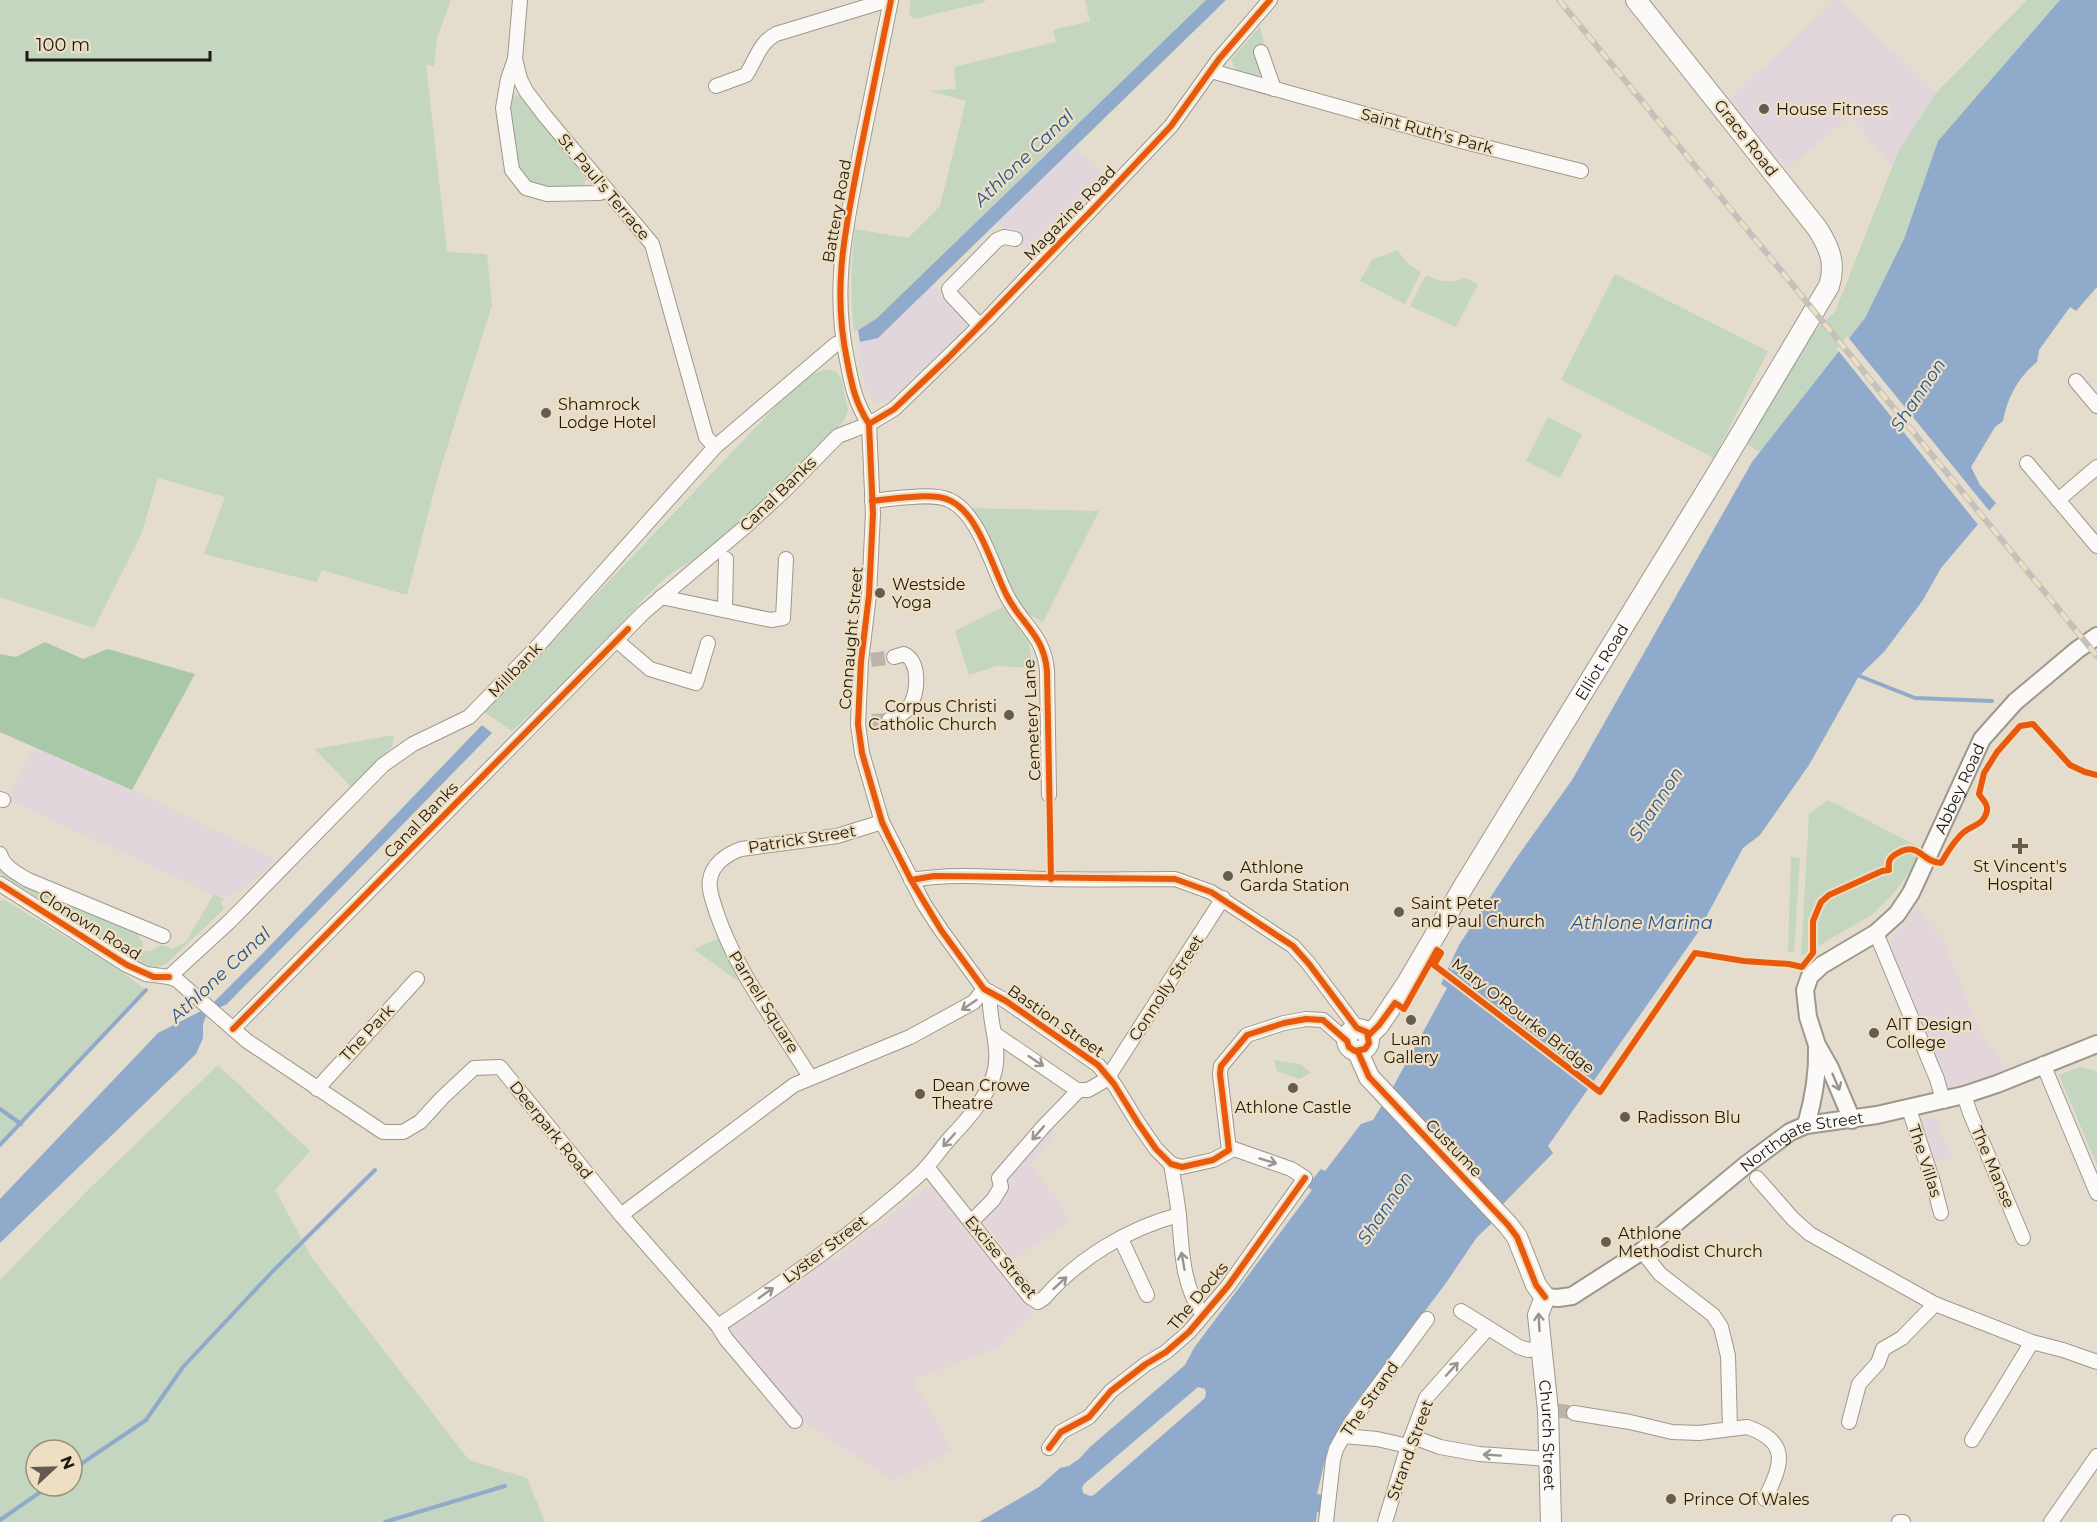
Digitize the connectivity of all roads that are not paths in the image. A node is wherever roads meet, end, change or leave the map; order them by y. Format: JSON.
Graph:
{"nodes":[{"id":1,"x":520,"y":0,"type":"edge"},
{"id":2,"x":889,"y":0,"type":"edge"},
{"id":3,"x":1270,"y":0,"type":"edge"},
{"id":4,"x":1635,"y":0,"type":"edge"},
{"id":5,"x":1261,"y":52,"type":"dead end"},
{"id":6,"x":515,"y":59,"type":"junction"},
{"id":7,"x":1211,"y":71,"type":"junction"},
{"id":8,"x":716,"y":86,"type":"dead end"},
{"id":9,"x":1274,"y":89,"type":"junction"},
{"id":10,"x":1581,"y":171,"type":"dead end"},
{"id":11,"x":606,"y":189,"type":"junction"},
{"id":12,"x":1015,"y":239,"type":"dead end"},
{"id":13,"x":1829,"y":286,"type":"joint"},
{"id":14,"x":980,"y":326,"type":"junction"},
{"id":15,"x":844,"y":344,"type":"junction"},
{"id":16,"x":2076,"y":381,"type":"dead end"},
{"id":17,"x":2097,"y":406,"type":"edge"},
{"id":18,"x":870,"y":424,"type":"junction"},
{"id":19,"x":715,"y":447,"type":"junction"},
{"id":20,"x":2027,"y":463,"type":"dead end"},
{"id":21,"x":2097,"y":467,"type":"edge"},
{"id":22,"x":2058,"y":500,"type":"junction"},
{"id":23,"x":872,"y":501,"type":"junction"},
{"id":24,"x":2097,"y":545,"type":"edge"},
{"id":25,"x":726,"y":559,"type":"dead end"},
{"id":26,"x":786,"y":559,"type":"dead end"},
{"id":27,"x":661,"y":597,"type":"junction"},
{"id":28,"x":725,"y":610,"type":"junction"},
{"id":29,"x":2097,"y":636,"type":"edge"},
{"id":30,"x":616,"y":640,"type":"junction"},
{"id":31,"x":708,"y":643,"type":"dead end"},
{"id":32,"x":894,"y":657,"type":"tunnel mouth"},
{"id":33,"x":889,"y":720,"type":"tunnel mouth"},
{"id":34,"x":1049,"y":795,"type":"dead end"},
{"id":35,"x":882,"y":822,"type":"junction"},
{"id":36,"x":0,"y":854,"type":"edge"},
{"id":37,"x":723,"y":859,"type":"joint"},
{"id":38,"x":911,"y":880,"type":"junction"},
{"id":39,"x":0,"y":884,"type":"edge"},
{"id":40,"x":1223,"y":898,"type":"junction"},
{"id":41,"x":1876,"y":933,"type":"junction"},
{"id":42,"x":163,"y":936,"type":"dead end"},
{"id":43,"x":169,"y":977,"type":"junction"},
{"id":44,"x":417,"y":979,"type":"dead end"},
{"id":45,"x":987,"y":990,"type":"junction"},
{"id":46,"x":228,"y":1025,"type":"junction"},
{"id":47,"x":995,"y":1034,"type":"junction"},
{"id":48,"x":1358,"y":1039,"type":"junction"},
{"id":49,"x":1816,"y":1045,"type":"junction"},
{"id":50,"x":2095,"y":1048,"type":"edge"},
{"id":51,"x":2043,"y":1064,"type":"junction"},
{"id":52,"x":810,"y":1077,"type":"junction"},
{"id":53,"x":1109,"y":1078,"type":"junction"},
{"id":54,"x":317,"y":1089,"type":"junction"},
{"id":55,"x":1077,"y":1090,"type":"junction"},
{"id":56,"x":1964,"y":1095,"type":"junction"},
{"id":57,"x":1942,"y":1101,"type":"junction"},
{"id":58,"x":1909,"y":1109,"type":"junction"},
{"id":59,"x":1852,"y":1120,"type":"junction"},
{"id":60,"x":1806,"y":1125,"type":"junction"},
{"id":61,"x":1229,"y":1150,"type":"junction"},
{"id":62,"x":1171,"y":1164,"type":"junction"},
{"id":63,"x":927,"y":1167,"type":"junction"},
{"id":64,"x":1757,"y":1178,"type":"dead end"},
{"id":65,"x":2097,"y":1193,"type":"edge"},
{"id":66,"x":1941,"y":1213,"type":"dead end"},
{"id":67,"x":621,"y":1215,"type":"junction"},
{"id":68,"x":1179,"y":1215,"type":"junction"},
{"id":69,"x":971,"y":1222,"type":"junction"},
{"id":70,"x":2023,"y":1238,"type":"dead end"},
{"id":71,"x":1121,"y":1239,"type":"junction"},
{"id":72,"x":1642,"y":1251,"type":"junction"},
{"id":73,"x":1147,"y":1295,"type":"dead end"},
{"id":74,"x":1545,"y":1297,"type":"junction"},
{"id":75,"x":1935,"y":1304,"type":"junction"},
{"id":76,"x":1461,"y":1311,"type":"dead end"},
{"id":77,"x":1203,"y":1315,"type":"junction"},
{"id":78,"x":1427,"y":1319,"type":"dead end"},
{"id":79,"x":718,"y":1326,"type":"junction"},
{"id":80,"x":1488,"y":1328,"type":"junction"},
{"id":81,"x":2032,"y":1342,"type":"junction"},
{"id":82,"x":1541,"y":1348,"type":"junction"},
{"id":83,"x":2097,"y":1362,"type":"edge"},
{"id":84,"x":1574,"y":1413,"type":"tunnel mouth"},
{"id":85,"x":795,"y":1421,"type":"dead end"},
{"id":86,"x":1849,"y":1422,"type":"dead end"},
{"id":87,"x":1730,"y":1428,"type":"junction"},
{"id":88,"x":1343,"y":1436,"type":"junction"},
{"id":89,"x":1972,"y":1440,"type":"dead end"},
{"id":90,"x":1410,"y":1441,"type":"junction"},
{"id":91,"x":1048,"y":1448,"type":"dead end"},
{"id":92,"x":2097,"y":1456,"type":"edge"},
{"id":93,"x":1550,"y":1459,"type":"junction"},
{"id":94,"x":1765,"y":1499,"type":"dead end"},
{"id":95,"x":1326,"y":1522,"type":"edge"},
{"id":96,"x":1385,"y":1522,"type":"edge"},
{"id":97,"x":1551,"y":1522,"type":"edge"},
{"id":98,"x":1899,"y":1522,"type":"edge"},
{"id":99,"x":1903,"y":1522,"type":"edge"},
{"id":100,"x":2051,"y":1522,"type":"edge"}],
"edges":[{"from":1,"to":6,"type":"street","name":"St. Paul's Terrace"},
{"from":2,"to":8,"type":"street"},
{"from":2,"to":15,"type":"street","name":"Battery Road"},
{"from":3,"to":7,"type":"street","name":"Magazine Road"},
{"from":4,"to":13,"type":"main road","name":"Grace Road"},
{"from":5,"to":9,"type":"street"},
{"from":6,"to":11,"type":"street","name":"St. Paul's Terrace"},
{"from":6,"to":11,"type":"street"},
{"from":7,"to":9,"type":"street","name":"Saint Ruth's Park"},
{"from":7,"to":14,"type":"street","name":"Magazine Road"},
{"from":9,"to":10,"type":"street","name":"Saint Ruth's Park"},
{"from":11,"to":19,"type":"street","name":"St. Paul's Terrace"},
{"from":12,"to":14,"type":"street"},
{"from":13,"to":48,"type":"main road","name":"Elliot Road"},
{"from":14,"to":18,"type":"street","name":"Magazine Road"},
{"from":15,"to":18,"type":"street","name":"Battery Road"},
{"from":15,"to":19,"type":"street","name":"Millbank"},
{"from":16,"to":17,"type":"street"},
{"from":18,"to":23,"type":"street","name":"Connaught Street"},
{"from":18,"to":27,"type":"street","name":"Canal Banks"},
{"from":19,"to":43,"type":"street","name":"Millbank"},
{"from":20,"to":22,"type":"street"},
{"from":21,"to":22,"type":"street"},
{"from":22,"to":24,"type":"street"},
{"from":23,"to":34,"type":"street","name":"Cemetery Lane"},
{"from":23,"to":35,"type":"street","name":"Connaught Street"},
{"from":25,"to":28,"type":"street"},
{"from":26,"to":28,"type":"street"},
{"from":27,"to":28,"type":"street"},
{"from":27,"to":30,"type":"street","name":"Canal Banks"},
{"from":29,"to":41,"type":"street","name":"Abbey Road"},
{"from":30,"to":31,"type":"street"},
{"from":30,"to":46,"type":"street","name":"Canal Banks"},
{"from":32,"to":33,"type":"street"},
{"from":35,"to":37,"type":"street","name":"Patrick Street"},
{"from":35,"to":38,"type":"street","name":"Connaught Street"},
{"from":36,"to":42,"type":"street"},
{"from":37,"to":52,"type":"street","name":"Parnell Square"},
{"from":38,"to":40,"type":"street"},
{"from":38,"to":45,"type":"street","name":"Connaught Street"},
{"from":39,"to":43,"type":"street","name":"Clonown Road"},
{"from":40,"to":48,"type":"street"},
{"from":40,"to":53,"type":"street","name":"Connolly Street"},
{"from":41,"to":49,"type":"street","name":"Abbey Road"},
{"from":41,"to":57,"type":"street"},
{"from":43,"to":46,"type":"street","name":"Deerpark Road"},
{"from":44,"to":54,"type":"street","name":"The Park"},
{"from":45,"to":47,"type":"street","name":"Lyster Street"},
{"from":45,"to":52,"type":"street","one_way":true},
{"from":45,"to":53,"type":"street","name":"Bastion Street"},
{"from":46,"to":54,"type":"street","name":"Deerpark Road"},
{"from":47,"to":55,"type":"street","one_way":true},
{"from":47,"to":63,"type":"street","name":"Lyster Street","one_way":true},
{"from":48,"to":61,"type":"street"},
{"from":48,"to":74,"type":"main road","name":"Custume"},
{"from":49,"to":59,"type":"street","name":"Abbey Road","one_way":true},
{"from":49,"to":60,"type":"street","name":"Abbey Road"},
{"from":50,"to":51,"type":"street","name":"Northgate Street"},
{"from":51,"to":56,"type":"street","name":"Northgate Street"},
{"from":51,"to":65,"type":"street"},
{"from":52,"to":67,"type":"street"},
{"from":53,"to":55,"type":"street"},
{"from":53,"to":62,"type":"street","name":"Bastion Street"},
{"from":54,"to":67,"type":"street","name":"Deerpark Road"},
{"from":55,"to":69,"type":"street","one_way":true},
{"from":56,"to":57,"type":"street","name":"Northgate Street"},
{"from":56,"to":70,"type":"street","name":"The Manse"},
{"from":57,"to":58,"type":"street","name":"Northgate Street"},
{"from":58,"to":59,"type":"street","name":"Northgate Street"},
{"from":58,"to":66,"type":"street","name":"The Villas"},
{"from":59,"to":60,"type":"street","name":"Northgate Street"},
{"from":60,"to":72,"type":"street","name":"Northgate Street"},
{"from":61,"to":62,"type":"street"},
{"from":61,"to":77,"type":"street","name":"The Docks","one_way":true},
{"from":62,"to":68,"type":"street"},
{"from":63,"to":69,"type":"street","name":"Excise Street"},
{"from":79,"to":63,"type":"street","name":"Lyster Street","one_way":true},
{"from":64,"to":75,"type":"street"},
{"from":67,"to":79,"type":"street","name":"Deerpark Road"},
{"from":68,"to":71,"type":"street","name":"Excise Street"},
{"from":77,"to":68,"type":"street","one_way":true},
{"from":69,"to":71,"type":"street","name":"Excise Street","one_way":true},
{"from":71,"to":73,"type":"street"},
{"from":72,"to":74,"type":"street","name":"Northgate Street"},
{"from":72,"to":87,"type":"street"},
{"from":82,"to":74,"type":"main road","name":"Church Street","one_way":true},
{"from":75,"to":81,"type":"street"},
{"from":75,"to":86,"type":"street"},
{"from":76,"to":80,"type":"street"},
{"from":77,"to":91,"type":"street","name":"The Docks"},
{"from":78,"to":88,"type":"street","name":"The Strand"},
{"from":79,"to":85,"type":"street","name":"Deerpark Road"},
{"from":80,"to":82,"type":"street"},
{"from":90,"to":80,"type":"street","name":"Strand Street","one_way":true},
{"from":81,"to":83,"type":"street"},
{"from":81,"to":89,"type":"street"},
{"from":82,"to":93,"type":"main road","name":"Church Street"},
{"from":84,"to":87,"type":"street"},
{"from":87,"to":94,"type":"street"},
{"from":88,"to":90,"type":"street"},
{"from":88,"to":95,"type":"street","name":"The Strand"},
{"from":93,"to":90,"type":"street","one_way":true},
{"from":90,"to":96,"type":"street","name":"Strand Street"},
{"from":92,"to":100,"type":"street"},
{"from":93,"to":97,"type":"main road","name":"Church Street"},
{"from":98,"to":99,"type":"street"}]}
